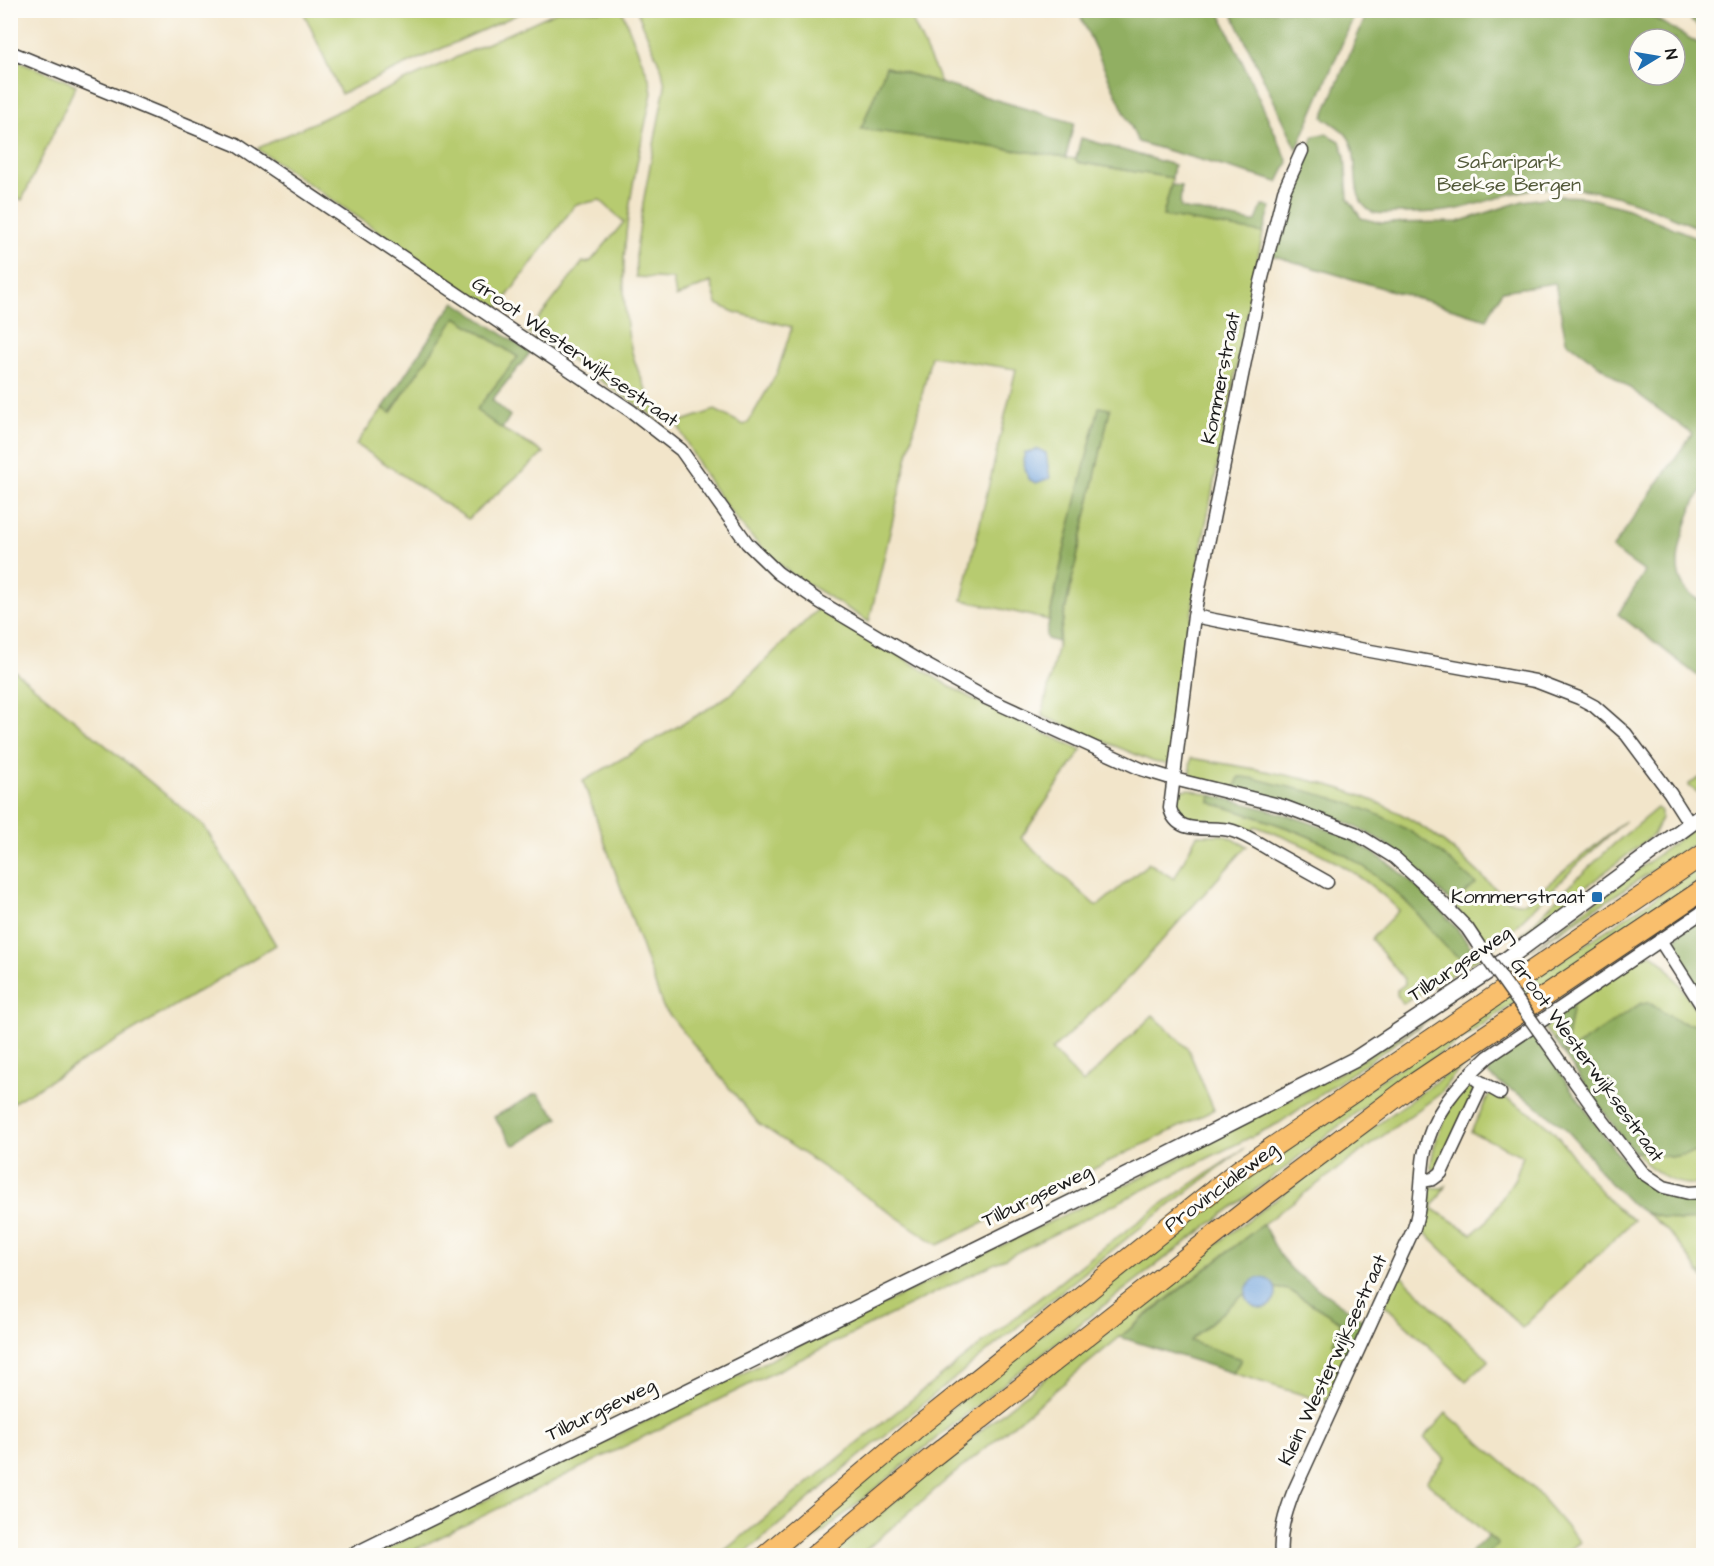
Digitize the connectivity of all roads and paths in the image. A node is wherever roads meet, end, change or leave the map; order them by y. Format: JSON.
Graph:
{"nodes":[{"id":1,"x":10,"y":52,"type":"edge"},
{"id":2,"x":1302,"y":151,"type":"dead end"},
{"id":3,"x":1194,"y":616,"type":"junction"},
{"id":4,"x":1174,"y":779,"type":"junction"},
{"id":5,"x":1704,"y":814,"type":"edge"},
{"id":6,"x":1689,"y":823,"type":"junction"},
{"id":7,"x":1704,"y":854,"type":"edge"},
{"id":8,"x":1327,"y":882,"type":"dead end"},
{"id":9,"x":1704,"y":889,"type":"edge"},
{"id":10,"x":1704,"y":911,"type":"edge"},
{"id":11,"x":1660,"y":940,"type":"junction"},
{"id":12,"x":1704,"y":1009,"type":"edge"},
{"id":13,"x":1468,"y":1075,"type":"junction"},
{"id":14,"x":1483,"y":1083,"type":"junction"},
{"id":15,"x":1500,"y":1093,"type":"dead end"},
{"id":16,"x":1422,"y":1181,"type":"junction"},
{"id":17,"x":1704,"y":1192,"type":"edge"},
{"id":18,"x":1281,"y":1552,"type":"edge"},
{"id":19,"x":353,"y":1556,"type":"edge"},
{"id":20,"x":765,"y":1556,"type":"edge"},
{"id":21,"x":814,"y":1556,"type":"edge"},
{"id":22,"x":1268,"y":1556,"type":"edge"}],
"edges":[{"from":1,"to":4,"type":"street","name":"Groot Westerwijksestraat"},
{"from":2,"to":3,"type":"street","name":"Kommerstraat"},
{"from":3,"to":4,"type":"street","name":"Kommerstraat"},
{"from":3,"to":6,"type":"street"},
{"from":4,"to":8,"type":"street"},
{"from":4,"to":17,"type":"street","name":"Groot Westerwijksestraat","bridge":true},
{"from":5,"to":6,"type":"street","name":"Tilburgseweg"},
{"from":6,"to":19,"type":"street","name":"Tilburgseweg"},
{"from":7,"to":20,"type":"highway","name":"Provincialeweg"},
{"from":9,"to":21,"type":"highway","name":"Provincialeweg"},
{"from":10,"to":11,"type":"street","name":"Klein Westerwijksestraat"},
{"from":11,"to":12,"type":"street"},
{"from":11,"to":13,"type":"street","name":"Klein Westerwijksestraat"},
{"from":13,"to":14,"type":"street"},
{"from":13,"to":16,"type":"street","name":"Klein Westerwijksestraat"},
{"from":14,"to":15,"type":"street"},
{"from":14,"to":16,"type":"street"},
{"from":16,"to":18,"type":"street","name":"Klein Westerwijksestraat"},
{"from":18,"to":22,"type":"street"}]}
